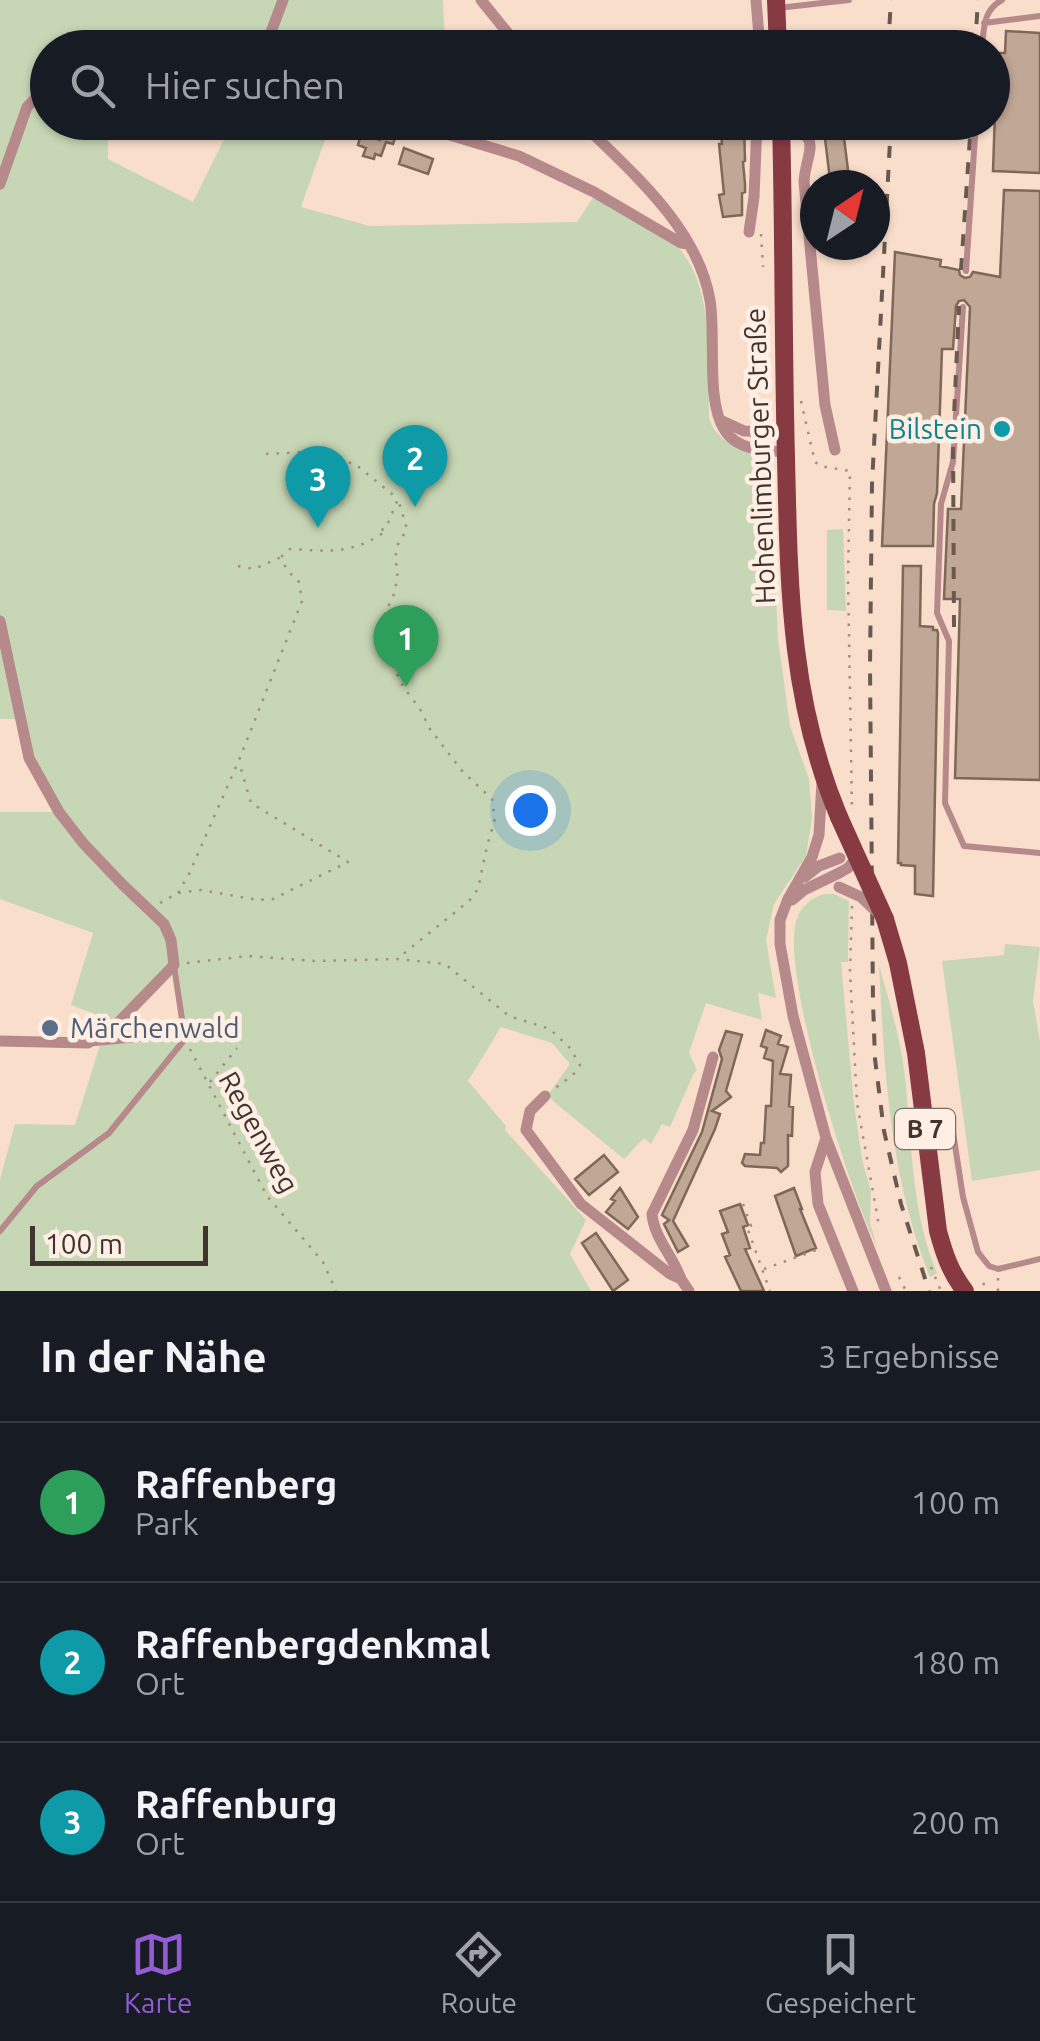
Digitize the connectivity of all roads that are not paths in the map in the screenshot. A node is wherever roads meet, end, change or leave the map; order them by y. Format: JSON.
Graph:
{"nodes":[{"id":1,"x":283,"y":0,"type":"edge"},
{"id":2,"x":481,"y":0,"type":"edge"},
{"id":3,"x":756,"y":0,"type":"edge"},
{"id":4,"x":849,"y":0,"type":"edge"},
{"id":5,"x":1002,"y":0,"type":"edge"},
{"id":6,"x":776,"y":4,"type":"edge"},
{"id":7,"x":1040,"y":16,"type":"edge"},
{"id":8,"x":984,"y":23,"type":"junction"},
{"id":9,"x":272,"y":30,"type":"edge"},
{"id":10,"x":505,"y":30,"type":"edge"},
{"id":11,"x":758,"y":30,"type":"edge"},
{"id":12,"x":777,"y":30,"type":"edge"},
{"id":13,"x":983,"y":30,"type":"edge"},
{"id":14,"x":30,"y":104,"type":"edge"},
{"id":15,"x":466,"y":140,"type":"edge"},
{"id":16,"x":598,"y":140,"type":"edge"},
{"id":17,"x":756,"y":140,"type":"edge"},
{"id":18,"x":781,"y":140,"type":"edge"},
{"id":19,"x":810,"y":140,"type":"edge"},
{"id":20,"x":975,"y":140,"type":"edge"},
{"id":21,"x":0,"y":184,"type":"edge"},
{"id":22,"x":749,"y":232,"type":"road end"},
{"id":23,"x":688,"y":244,"type":"junction"},
{"id":24,"x":966,"y":271,"type":"dead end"},
{"id":25,"x":963,"y":307,"type":"dead end"},
{"id":26,"x":720,"y":420,"type":"junction"},
{"id":27,"x":785,"y":432,"type":"junction"},
{"id":28,"x":835,"y":450,"type":"road end"},
{"id":29,"x":786,"y":452,"type":"junction"},
{"id":30,"x":0,"y":621,"type":"edge"},
{"id":31,"x":823,"y":776,"type":"junction"},
{"id":32,"x":1040,"y":853,"type":"edge"},
{"id":33,"x":849,"y":857,"type":"junction"},
{"id":34,"x":800,"y":880,"type":"junction"},
{"id":35,"x":817,"y":882,"type":"junction"},
{"id":36,"x":786,"y":907,"type":"junction"},
{"id":37,"x":885,"y":919,"type":"junction"},
{"id":38,"x":174,"y":964,"type":"junction"},
{"id":39,"x":184,"y":1037,"type":"junction"},
{"id":40,"x":0,"y":1040,"type":"edge"},
{"id":41,"x":88,"y":1043,"type":"junction"},
{"id":42,"x":713,"y":1056,"type":"dead end"},
{"id":43,"x":545,"y":1096,"type":"road end"},
{"id":44,"x":950,"y":1113,"type":"dead end"},
{"id":45,"x":826,"y":1138,"type":"junction"},
{"id":46,"x":0,"y":1231,"type":"edge"},
{"id":47,"x":1036,"y":1260,"type":"edge"},
{"id":48,"x":685,"y":1285,"type":"edge"},
{"id":49,"x":853,"y":1291,"type":"edge"},
{"id":50,"x":886,"y":1291,"type":"edge"},
{"id":51,"x":965,"y":1291,"type":"edge"}],
"edges":[{"from":1,"to":9,"type":"street"},
{"from":2,"to":10,"type":"street"},
{"from":3,"to":11,"type":"street"},
{"from":4,"to":6,"type":"lane"},
{"from":5,"to":8,"type":"lane"},
{"from":6,"to":12,"type":"main road"},
{"from":7,"to":8,"type":"lane"},
{"from":8,"to":13,"type":"lane"},
{"from":14,"to":21,"type":"street"},
{"from":15,"to":23,"type":"street"},
{"from":16,"to":23,"type":"street"},
{"from":17,"to":22,"type":"street"},
{"from":18,"to":27,"type":"main road","name":"Hohenlimburger Straße","number":"B 7"},
{"from":19,"to":28,"type":"street","name":"Hohenlimburger Straße"},
{"from":20,"to":24,"type":"lane"},
{"from":23,"to":26,"type":"street"},
{"from":25,"to":32,"type":"lane"},
{"from":26,"to":27,"type":"street"},
{"from":26,"to":29,"type":"street"},
{"from":27,"to":29,"type":"main road","name":"Hohenlimburger Straße","number":"B 7"},
{"from":29,"to":31,"type":"main road","name":"Hohenlimburger Straße","number":"B 7"},
{"from":30,"to":38,"type":"street"},
{"from":31,"to":33,"type":"main road","name":"Hohenlimburger Straße","number":"B 7","bridge":true},
{"from":31,"to":34,"type":"street","name":"Hohenlimburger Straße"},
{"from":33,"to":34,"type":"street"},
{"from":33,"to":35,"type":"street","bridge":true},
{"from":33,"to":37,"type":"main road","name":"Hohenlimburger Straße","number":"B 7","bridge":true},
{"from":34,"to":36,"type":"street","name":"Hohenlimburger Straße"},
{"from":35,"to":36,"type":"street"},
{"from":35,"to":37,"type":"street","bridge":true},
{"from":36,"to":45,"type":"street","name":"Hohenlimburger Straße"},
{"from":37,"to":51,"type":"main road","name":"Hohenlimburger Straße","number":"B 7"},
{"from":38,"to":39,"type":"lane"},
{"from":38,"to":41,"type":"street"},
{"from":39,"to":41,"type":"lane"},
{"from":39,"to":46,"type":"lane"},
{"from":40,"to":41,"type":"street"},
{"from":42,"to":48,"type":"street"},
{"from":43,"to":48,"type":"street"},
{"from":44,"to":47,"type":"lane"},
{"from":45,"to":49,"type":"street","name":"Hohenlimburger Straße"},
{"from":45,"to":50,"type":"street","name":"Hohenlimburger Straße"}]}
